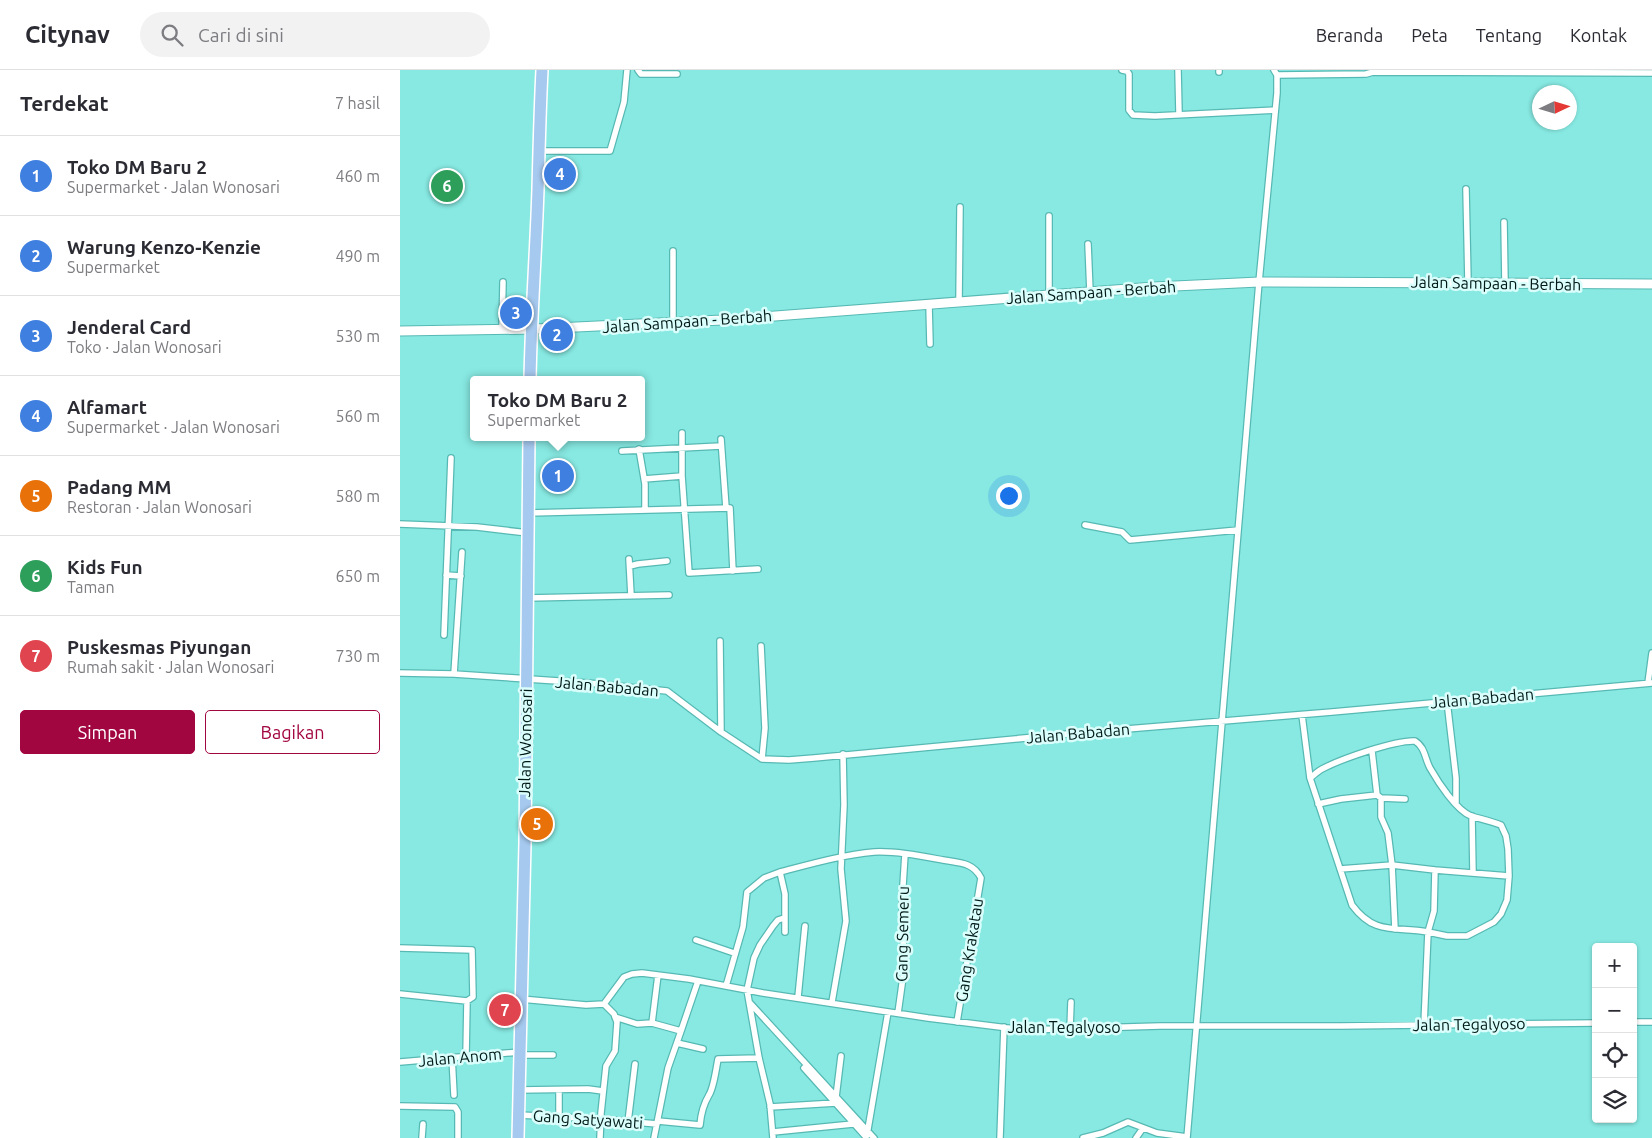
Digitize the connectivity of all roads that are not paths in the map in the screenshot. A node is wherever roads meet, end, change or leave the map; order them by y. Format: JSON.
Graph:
{"nodes":[{"id":1,"x":542,"y":70,"type":"edge"},
{"id":2,"x":627,"y":70,"type":"edge"},
{"id":3,"x":638,"y":70,"type":"edge"},
{"id":4,"x":1122,"y":70,"type":"edge"},
{"id":5,"x":1178,"y":70,"type":"edge"},
{"id":6,"x":1276,"y":72,"type":"edge"},
{"id":7,"x":1652,"y":73,"type":"edge"},
{"id":8,"x":677,"y":74,"type":"dead end"},
{"id":9,"x":1275,"y":110,"type":"junction"},
{"id":10,"x":1179,"y":113,"type":"junction"},
{"id":11,"x":538,"y":150,"type":"junction"},
{"id":12,"x":1466,"y":189,"type":"dead end"},
{"id":13,"x":960,"y":207,"type":"dead end"},
{"id":14,"x":1049,"y":216,"type":"dead end"},
{"id":15,"x":1504,"y":222,"type":"dead end"},
{"id":16,"x":1088,"y":244,"type":"dead end"},
{"id":17,"x":673,"y":251,"type":"dead end"},
{"id":18,"x":503,"y":282,"type":"dead end"},
{"id":19,"x":1259,"y":282,"type":"junction"},
{"id":20,"x":1468,"y":282,"type":"junction"},
{"id":21,"x":1505,"y":282,"type":"junction"},
{"id":22,"x":1652,"y":284,"type":"edge"},
{"id":23,"x":1090,"y":292,"type":"junction"},
{"id":24,"x":1049,"y":296,"type":"junction"},
{"id":25,"x":959,"y":302,"type":"junction"},
{"id":26,"x":929,"y":305,"type":"junction"},
{"id":27,"x":673,"y":322,"type":"junction"},
{"id":28,"x":502,"y":329,"type":"junction"},
{"id":29,"x":531,"y":329,"type":"junction"},
{"id":30,"x":400,"y":331,"type":"edge"},
{"id":31,"x":930,"y":344,"type":"dead end"},
{"id":32,"x":530,"y":376,"type":"edge"},
{"id":33,"x":682,"y":434,"type":"dead end"},
{"id":34,"x":529,"y":441,"type":"edge"},
{"id":35,"x":682,"y":449,"type":"junction"},
{"id":36,"x":640,"y":450,"type":"junction"},
{"id":37,"x":622,"y":451,"type":"dead end"},
{"id":38,"x":451,"y":458,"type":"dead end"},
{"id":39,"x":682,"y":476,"type":"junction"},
{"id":40,"x":644,"y":479,"type":"junction"},
{"id":41,"x":684,"y":508,"type":"junction"},
{"id":42,"x":726,"y":508,"type":"junction"},
{"id":43,"x":645,"y":509,"type":"junction"},
{"id":44,"x":528,"y":513,"type":"junction"},
{"id":45,"x":400,"y":524,"type":"edge"},
{"id":46,"x":1085,"y":525,"type":"dead end"},
{"id":47,"x":448,"y":526,"type":"junction"},
{"id":48,"x":1238,"y":530,"type":"junction"},
{"id":49,"x":528,"y":533,"type":"junction"},
{"id":50,"x":462,"y":552,"type":"dead end"},
{"id":51,"x":629,"y":558,"type":"dead end"},
{"id":52,"x":667,"y":561,"type":"dead end"},
{"id":53,"x":630,"y":566,"type":"junction"},
{"id":54,"x":758,"y":570,"type":"dead end"},
{"id":55,"x":733,"y":571,"type":"junction"},
{"id":56,"x":446,"y":575,"type":"junction"},
{"id":57,"x":461,"y":577,"type":"junction"},
{"id":58,"x":468,"y":578,"type":"dead end"},
{"id":59,"x":631,"y":595,"type":"junction"},
{"id":60,"x":669,"y":595,"type":"dead end"},
{"id":61,"x":527,"y":598,"type":"junction"},
{"id":62,"x":444,"y":635,"type":"dead end"},
{"id":63,"x":720,"y":642,"type":"dead end"},
{"id":64,"x":761,"y":646,"type":"dead end"},
{"id":65,"x":1652,"y":653,"type":"edge"},
{"id":66,"x":400,"y":673,"type":"edge"},
{"id":67,"x":454,"y":674,"type":"junction"},
{"id":68,"x":526,"y":680,"type":"junction"},
{"id":69,"x":1650,"y":683,"type":"edge"},
{"id":70,"x":1447,"y":701,"type":"junction"},
{"id":71,"x":1302,"y":715,"type":"junction"},
{"id":72,"x":1222,"y":721,"type":"junction"},
{"id":73,"x":721,"y":732,"type":"junction"},
{"id":74,"x":1372,"y":751,"type":"junction"},
{"id":75,"x":843,"y":754,"type":"junction"},
{"id":76,"x":762,"y":759,"type":"junction"},
{"id":77,"x":1310,"y":778,"type":"junction"},
{"id":78,"x":1379,"y":797,"type":"junction"},
{"id":79,"x":1405,"y":799,"type":"dead end"},
{"id":80,"x":1318,"y":804,"type":"junction"},
{"id":81,"x":1456,"y":804,"type":"junction"},
{"id":82,"x":1472,"y":816,"type":"junction"},
{"id":83,"x":905,"y":854,"type":"junction"},
{"id":84,"x":842,"y":857,"type":"junction"},
{"id":85,"x":1392,"y":865,"type":"junction"},
{"id":86,"x":1340,"y":869,"type":"junction"},
{"id":87,"x":1435,"y":870,"type":"junction"},
{"id":88,"x":780,"y":872,"type":"junction"},
{"id":89,"x":1473,"y":873,"type":"junction"},
{"id":90,"x":1509,"y":876,"type":"junction"},
{"id":91,"x":784,"y":918,"type":"junction"},
{"id":92,"x":805,"y":926,"type":"dead end"},
{"id":93,"x":1395,"y":929,"type":"junction"},
{"id":94,"x":785,"y":932,"type":"dead end"},
{"id":95,"x":1428,"y":932,"type":"junction"},
{"id":96,"x":696,"y":940,"type":"dead end"},
{"id":97,"x":400,"y":948,"type":"edge"},
{"id":98,"x":734,"y":953,"type":"junction"},
{"id":99,"x":658,"y":975,"type":"junction"},
{"id":100,"x":698,"y":981,"type":"junction"},
{"id":101,"x":726,"y":986,"type":"junction"},
{"id":102,"x":747,"y":990,"type":"junction"},
{"id":103,"x":400,"y":994,"type":"edge"},
{"id":104,"x":798,"y":997,"type":"junction"},
{"id":105,"x":521,"y":999,"type":"junction"},
{"id":106,"x":467,"y":1001,"type":"junction"},
{"id":107,"x":832,"y":1002,"type":"junction"},
{"id":108,"x":1071,"y":1002,"type":"dead end"},
{"id":109,"x":604,"y":1004,"type":"junction"},
{"id":110,"x":750,"y":1006,"type":"junction"},
{"id":111,"x":888,"y":1012,"type":"junction"},
{"id":112,"x":898,"y":1013,"type":"junction"},
{"id":113,"x":616,"y":1017,"type":"junction"},
{"id":114,"x":957,"y":1022,"type":"junction"},
{"id":115,"x":1637,"y":1022,"type":"edge"},
{"id":116,"x":1652,"y":1022,"type":"edge"},
{"id":117,"x":652,"y":1023,"type":"junction"},
{"id":118,"x":1592,"y":1023,"type":"edge"},
{"id":119,"x":1424,"y":1025,"type":"junction"},
{"id":120,"x":1196,"y":1026,"type":"junction"},
{"id":121,"x":1004,"y":1027,"type":"junction"},
{"id":122,"x":1070,"y":1029,"type":"junction"},
{"id":123,"x":681,"y":1031,"type":"junction"},
{"id":124,"x":677,"y":1043,"type":"junction"},
{"id":125,"x":703,"y":1049,"type":"dead end"},
{"id":126,"x":520,"y":1053,"type":"junction"},
{"id":127,"x":466,"y":1056,"type":"junction"},
{"id":128,"x":553,"y":1056,"type":"dead end"},
{"id":129,"x":841,"y":1056,"type":"dead end"},
{"id":130,"x":452,"y":1057,"type":"junction"},
{"id":131,"x":758,"y":1058,"type":"junction"},
{"id":132,"x":400,"y":1062,"type":"edge"},
{"id":133,"x":634,"y":1064,"type":"dead end"},
{"id":134,"x":519,"y":1090,"type":"junction"},
{"id":135,"x":559,"y":1090,"type":"junction"},
{"id":136,"x":603,"y":1091,"type":"junction"},
{"id":137,"x":454,"y":1095,"type":"dead end"},
{"id":138,"x":836,"y":1100,"type":"junction"},
{"id":139,"x":400,"y":1106,"type":"edge"},
{"id":140,"x":770,"y":1107,"type":"junction"},
{"id":141,"x":519,"y":1115,"type":"junction"},
{"id":142,"x":559,"y":1117,"type":"junction"},
{"id":143,"x":601,"y":1119,"type":"junction"},
{"id":144,"x":628,"y":1122,"type":"junction"},
{"id":145,"x":658,"y":1123,"type":"junction"},
{"id":146,"x":423,"y":1124,"type":"dead end"},
{"id":147,"x":853,"y":1124,"type":"junction"},
{"id":148,"x":1143,"y":1128,"type":"junction"},
{"id":149,"x":773,"y":1135,"type":"edge"},
{"id":150,"x":867,"y":1136,"type":"edge"},
{"id":151,"x":422,"y":1138,"type":"edge"},
{"id":152,"x":458,"y":1138,"type":"edge"},
{"id":153,"x":518,"y":1138,"type":"edge"},
{"id":154,"x":600,"y":1138,"type":"edge"},
{"id":155,"x":654,"y":1138,"type":"edge"},
{"id":156,"x":874,"y":1138,"type":"edge"},
{"id":157,"x":1000,"y":1138,"type":"edge"},
{"id":158,"x":1083,"y":1138,"type":"edge"},
{"id":159,"x":1136,"y":1138,"type":"edge"},
{"id":160,"x":1187,"y":1138,"type":"edge"}],
"edges":[{"from":1,"to":11,"type":"highway"},
{"from":2,"to":11,"type":"street"},
{"from":3,"to":8,"type":"street"},
{"from":4,"to":10,"type":"street"},
{"from":5,"to":10,"type":"street"},
{"from":6,"to":7,"type":"street"},
{"from":6,"to":9,"type":"street"},
{"from":9,"to":10,"type":"street"},
{"from":9,"to":19,"type":"street"},
{"from":11,"to":29,"type":"highway"},
{"from":12,"to":20,"type":"street"},
{"from":13,"to":25,"type":"street"},
{"from":14,"to":24,"type":"street"},
{"from":15,"to":21,"type":"street"},
{"from":16,"to":23,"type":"street"},
{"from":17,"to":27,"type":"street"},
{"from":18,"to":28,"type":"street"},
{"from":19,"to":20,"type":"main road","name":"Jalan Sampaan - Berbah"},
{"from":19,"to":23,"type":"main road","name":"Jalan Sampaan - Berbah"},
{"from":19,"to":48,"type":"street"},
{"from":20,"to":21,"type":"main road","name":"Jalan Sampaan - Berbah"},
{"from":21,"to":22,"type":"main road","name":"Jalan Sampaan - Berbah"},
{"from":23,"to":24,"type":"main road","name":"Jalan Sampaan - Berbah"},
{"from":24,"to":25,"type":"main road","name":"Jalan Sampaan - Berbah"},
{"from":25,"to":26,"type":"main road","name":"Jalan Sampaan - Berbah"},
{"from":26,"to":27,"type":"main road","name":"Jalan Sampaan - Berbah"},
{"from":26,"to":31,"type":"street"},
{"from":27,"to":29,"type":"main road","name":"Jalan Sampaan - Berbah"},
{"from":28,"to":29,"type":"main road","name":"Jalan Sampaan - Berbah"},
{"from":28,"to":30,"type":"main road","name":"Jalan Sampaan - Berbah"},
{"from":29,"to":32,"type":"highway"},
{"from":33,"to":35,"type":"street"},
{"from":34,"to":44,"type":"highway","name":"Jalan Wonosari"},
{"from":35,"to":36,"type":"street"},
{"from":35,"to":39,"type":"street"},
{"from":35,"to":42,"type":"street"},
{"from":36,"to":37,"type":"street"},
{"from":36,"to":40,"type":"street"},
{"from":38,"to":47,"type":"street"},
{"from":39,"to":40,"type":"street"},
{"from":39,"to":41,"type":"street"},
{"from":40,"to":43,"type":"street"},
{"from":41,"to":42,"type":"street"},
{"from":41,"to":43,"type":"street"},
{"from":41,"to":55,"type":"street"},
{"from":42,"to":55,"type":"street"},
{"from":43,"to":44,"type":"street"},
{"from":44,"to":49,"type":"highway","name":"Jalan Wonosari"},
{"from":45,"to":47,"type":"street"},
{"from":46,"to":48,"type":"street"},
{"from":47,"to":49,"type":"street"},
{"from":47,"to":56,"type":"street"},
{"from":48,"to":72,"type":"street"},
{"from":49,"to":61,"type":"highway","name":"Jalan Wonosari"},
{"from":50,"to":57,"type":"street"},
{"from":51,"to":53,"type":"street"},
{"from":52,"to":53,"type":"street"},
{"from":53,"to":59,"type":"street"},
{"from":54,"to":55,"type":"street"},
{"from":56,"to":57,"type":"street"},
{"from":56,"to":62,"type":"street"},
{"from":57,"to":58,"type":"street"},
{"from":57,"to":67,"type":"street"},
{"from":59,"to":60,"type":"street"},
{"from":59,"to":61,"type":"street"},
{"from":61,"to":68,"type":"highway","name":"Jalan Wonosari"},
{"from":63,"to":73,"type":"street"},
{"from":64,"to":76,"type":"street"},
{"from":65,"to":69,"type":"street"},
{"from":66,"to":67,"type":"street","name":"Jalan Babadan"},
{"from":67,"to":68,"type":"street","name":"Jalan Babadan"},
{"from":68,"to":73,"type":"street","name":"Jalan Babadan"},
{"from":68,"to":105,"type":"highway","name":"Jalan Wonosari"},
{"from":69,"to":70,"type":"street","name":"Jalan Babadan"},
{"from":70,"to":71,"type":"street","name":"Jalan Babadan"},
{"from":70,"to":81,"type":"street"},
{"from":71,"to":72,"type":"street","name":"Jalan Babadan"},
{"from":71,"to":77,"type":"street"},
{"from":72,"to":75,"type":"street","name":"Jalan Babadan"},
{"from":72,"to":120,"type":"street"},
{"from":73,"to":76,"type":"street","name":"Jalan Babadan"},
{"from":74,"to":77,"type":"street"},
{"from":74,"to":78,"type":"street"},
{"from":74,"to":81,"type":"street"},
{"from":75,"to":76,"type":"street","name":"Jalan Babadan"},
{"from":75,"to":84,"type":"street"},
{"from":77,"to":80,"type":"street"},
{"from":78,"to":79,"type":"street"},
{"from":78,"to":80,"type":"street"},
{"from":78,"to":85,"type":"street"},
{"from":80,"to":86,"type":"street"},
{"from":81,"to":82,"type":"street"},
{"from":82,"to":89,"type":"street"},
{"from":82,"to":90,"type":"street"},
{"from":83,"to":84,"type":"street"},
{"from":83,"to":112,"type":"street","name":"Gang Semeru"},
{"from":83,"to":114,"type":"street","name":"Gang Krakatau"},
{"from":84,"to":88,"type":"street"},
{"from":84,"to":107,"type":"street"},
{"from":85,"to":86,"type":"street"},
{"from":85,"to":87,"type":"street"},
{"from":85,"to":93,"type":"street"},
{"from":86,"to":93,"type":"street"},
{"from":87,"to":89,"type":"street"},
{"from":87,"to":95,"type":"street"},
{"from":88,"to":91,"type":"street"},
{"from":88,"to":98,"type":"street"},
{"from":89,"to":90,"type":"street"},
{"from":90,"to":95,"type":"street"},
{"from":91,"to":94,"type":"street"},
{"from":91,"to":102,"type":"street"},
{"from":92,"to":104,"type":"street"},
{"from":93,"to":95,"type":"street"},
{"from":95,"to":119,"type":"street"},
{"from":96,"to":98,"type":"street"},
{"from":97,"to":106,"type":"street"},
{"from":98,"to":101,"type":"street"},
{"from":99,"to":100,"type":"street","name":"Jalan Tegalyoso"},
{"from":99,"to":109,"type":"street","name":"Jalan Tegalyoso"},
{"from":99,"to":117,"type":"street"},
{"from":100,"to":101,"type":"street","name":"Jalan Tegalyoso"},
{"from":100,"to":123,"type":"street"},
{"from":101,"to":102,"type":"street","name":"Jalan Tegalyoso"},
{"from":102,"to":104,"type":"street","name":"Jalan Tegalyoso"},
{"from":102,"to":110,"type":"street"},
{"from":103,"to":106,"type":"street"},
{"from":104,"to":107,"type":"street","name":"Jalan Tegalyoso"},
{"from":105,"to":109,"type":"street"},
{"from":105,"to":126,"type":"highway","name":"Jalan Wonosari"},
{"from":106,"to":127,"type":"street"},
{"from":107,"to":111,"type":"street","name":"Jalan Tegalyoso"},
{"from":108,"to":122,"type":"street"},
{"from":109,"to":113,"type":"street"},
{"from":110,"to":131,"type":"street"},
{"from":110,"to":138,"type":"street"},
{"from":111,"to":112,"type":"street","name":"Jalan Tegalyoso"},
{"from":111,"to":150,"type":"street"},
{"from":112,"to":114,"type":"street","name":"Jalan Tegalyoso"},
{"from":113,"to":117,"type":"street"},
{"from":113,"to":136,"type":"street"},
{"from":114,"to":121,"type":"street","name":"Jalan Tegalyoso"},
{"from":115,"to":116,"type":"street"},
{"from":117,"to":123,"type":"street"},
{"from":118,"to":119,"type":"street","name":"Jalan Tegalyoso"},
{"from":119,"to":120,"type":"street","name":"Jalan Tegalyoso"},
{"from":120,"to":122,"type":"street","name":"Jalan Tegalyoso"},
{"from":120,"to":160,"type":"street"},
{"from":121,"to":122,"type":"street","name":"Jalan Tegalyoso"},
{"from":121,"to":157,"type":"street"},
{"from":123,"to":124,"type":"street"},
{"from":124,"to":125,"type":"street"},
{"from":124,"to":145,"type":"street"},
{"from":126,"to":127,"type":"street","name":"Jalan Anom"},
{"from":126,"to":128,"type":"street","name":"Jalan Anom"},
{"from":126,"to":134,"type":"highway","name":"Jalan Wonosari"},
{"from":127,"to":130,"type":"street","name":"Jalan Anom"},
{"from":129,"to":138,"type":"street"},
{"from":130,"to":132,"type":"street","name":"Jalan Anom"},
{"from":130,"to":137,"type":"street"},
{"from":131,"to":140,"type":"street"},
{"from":131,"to":145,"type":"street","name":"Gang Satyawati"},
{"from":133,"to":144,"type":"street"},
{"from":134,"to":135,"type":"street"},
{"from":134,"to":141,"type":"highway","name":"Jalan Wonosari"},
{"from":135,"to":136,"type":"street"},
{"from":135,"to":142,"type":"street"},
{"from":136,"to":143,"type":"street"},
{"from":138,"to":140,"type":"street"},
{"from":138,"to":147,"type":"street"},
{"from":138,"to":150,"type":"street"},
{"from":139,"to":152,"type":"street"},
{"from":140,"to":149,"type":"street"},
{"from":141,"to":142,"type":"street","name":"Gang Satyawati"},
{"from":141,"to":153,"type":"highway","name":"Jalan Wonosari"},
{"from":142,"to":143,"type":"street","name":"Gang Satyawati"},
{"from":143,"to":144,"type":"street","name":"Gang Satyawati"},
{"from":143,"to":154,"type":"street"},
{"from":144,"to":145,"type":"street","name":"Gang Satyawati"},
{"from":145,"to":155,"type":"street"},
{"from":146,"to":151,"type":"street"},
{"from":147,"to":149,"type":"street"},
{"from":147,"to":150,"type":"street"},
{"from":148,"to":158,"type":"street"},
{"from":148,"to":159,"type":"street"},
{"from":148,"to":160,"type":"street"},
{"from":150,"to":156,"type":"street"}]}
